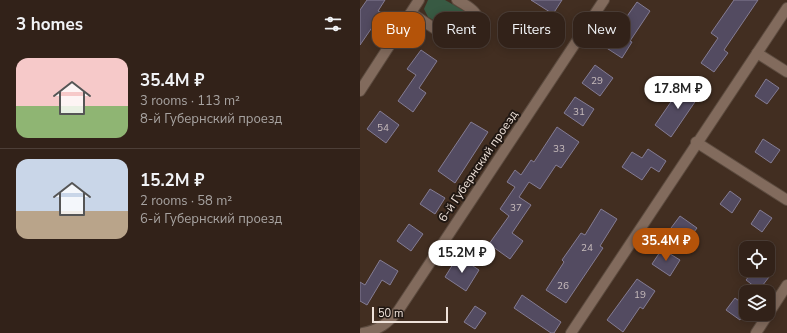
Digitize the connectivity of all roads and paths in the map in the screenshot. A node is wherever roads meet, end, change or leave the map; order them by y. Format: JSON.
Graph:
{"nodes":[{"id":1,"x":419,"y":0,"type":"edge"},
{"id":2,"x":457,"y":0,"type":"edge"},
{"id":3,"x":604,"y":0,"type":"edge"},
{"id":4,"x":787,"y":8,"type":"edge"},
{"id":5,"x":412,"y":12,"type":"edge"},
{"id":6,"x":425,"y":22,"type":"edge"},
{"id":7,"x":388,"y":48,"type":"edge"},
{"id":8,"x":757,"y":53,"type":"junction"},
{"id":9,"x":787,"y":72,"type":"edge"},
{"id":10,"x":360,"y":90,"type":"edge"},
{"id":11,"x":696,"y":142,"type":"junction"},
{"id":12,"x":787,"y":200,"type":"edge"},
{"id":13,"x":787,"y":285,"type":"edge"},
{"id":14,"x":363,"y":333,"type":"edge"},
{"id":15,"x":571,"y":333,"type":"edge"},
{"id":16,"x":756,"y":333,"type":"edge"}],
"edges":[{"from":1,"to":5,"type":"street"},
{"from":2,"to":6,"type":"street"},
{"from":3,"to":14,"type":"street","name":"6-й Губернский проезд"},
{"from":4,"to":8,"type":"street"},
{"from":7,"to":10,"type":"street"},
{"from":8,"to":9,"type":"street"},
{"from":8,"to":11,"type":"street"},
{"from":11,"to":12,"type":"street"},
{"from":11,"to":15,"type":"street"},
{"from":13,"to":16,"type":"street"}]}
